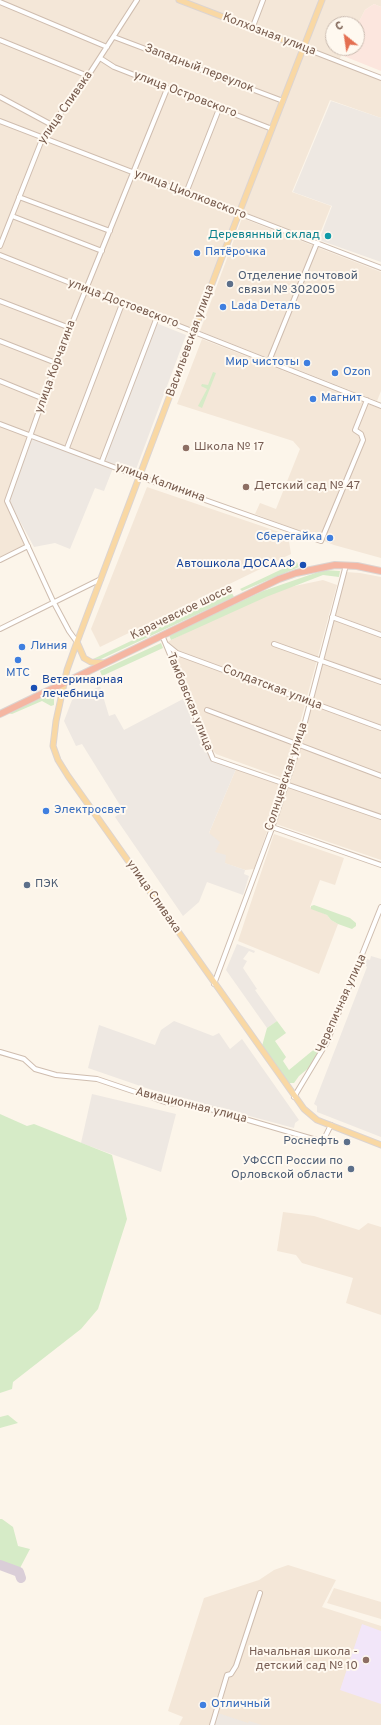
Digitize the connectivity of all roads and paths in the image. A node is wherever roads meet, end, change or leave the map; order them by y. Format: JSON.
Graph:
{"nodes":[{"id":1,"x":137,"y":0,"type":"edge"},
{"id":2,"x":179,"y":0,"type":"edge"},
{"id":3,"x":263,"y":0,"type":"edge"},
{"id":4,"x":322,"y":0,"type":"edge"},
{"id":5,"x":0,"y":2,"type":"edge"},
{"id":6,"x":252,"y":29,"type":"junction"},
{"id":7,"x":114,"y":36,"type":"junction"},
{"id":8,"x":0,"y":40,"type":"edge"},
{"id":9,"x":107,"y":47,"type":"junction"},
{"id":10,"x":304,"y":48,"type":"junction"},
{"id":11,"x":100,"y":58,"type":"junction"},
{"id":12,"x":88,"y":76,"type":"junction"},
{"id":13,"x":381,"y":78,"type":"edge"},
{"id":14,"x":167,"y":89,"type":"junction"},
{"id":15,"x":0,"y":97,"type":"edge"},
{"id":16,"x":283,"y":100,"type":"junction"},
{"id":17,"x":219,"y":109,"type":"junction"},
{"id":18,"x":0,"y":121,"type":"edge"},
{"id":19,"x":52,"y":124,"type":"junction"},
{"id":20,"x":272,"y":129,"type":"junction"},
{"id":21,"x":43,"y":137,"type":"junction"},
{"id":22,"x":133,"y":173,"type":"junction"},
{"id":23,"x":186,"y":193,"type":"junction"},
{"id":24,"x":19,"y":197,"type":"junction"},
{"id":25,"x":240,"y":213,"type":"junction"},
{"id":26,"x":12,"y":216,"type":"junction"},
{"id":27,"x":110,"y":231,"type":"junction"},
{"id":28,"x":317,"y":243,"type":"junction"},
{"id":29,"x":0,"y":246,"type":"edge"},
{"id":30,"x":102,"y":251,"type":"junction"},
{"id":31,"x":0,"y":255,"type":"edge"},
{"id":32,"x":381,"y":268,"type":"edge"},
{"id":33,"x":85,"y":289,"type":"junction"},
{"id":34,"x":0,"y":301,"type":"edge"},
{"id":35,"x":122,"y":304,"type":"junction"},
{"id":36,"x":157,"y":317,"type":"junction"},
{"id":37,"x":70,"y":328,"type":"junction"},
{"id":38,"x":195,"y":332,"type":"junction"},
{"id":39,"x":0,"y":341,"type":"edge"},
{"id":40,"x":269,"y":361,"type":"junction"},
{"id":41,"x":56,"y":363,"type":"junction"},
{"id":42,"x":0,"y":381,"type":"edge"},
{"id":43,"x":44,"y":399,"type":"junction"},
{"id":44,"x":367,"y":400,"type":"junction"},
{"id":45,"x":381,"y":404,"type":"edge"},
{"id":46,"x":0,"y":424,"type":"edge"},
{"id":47,"x":32,"y":435,"type":"junction"},
{"id":48,"x":67,"y":448,"type":"junction"},
{"id":49,"x":102,"y":462,"type":"junction"},
{"id":50,"x":140,"y":477,"type":"junction"},
{"id":51,"x":28,"y":546,"type":"junction"},
{"id":52,"x":0,"y":560,"type":"edge"},
{"id":53,"x":346,"y":565,"type":"junction"},
{"id":54,"x":381,"y":572,"type":"edge"},
{"id":55,"x":101,"y":579,"type":"junction"},
{"id":56,"x":54,"y":602,"type":"junction"},
{"id":57,"x":332,"y":617,"type":"junction"},
{"id":58,"x":0,"y":629,"type":"edge"},
{"id":59,"x":162,"y":635,"type":"junction"},
{"id":60,"x":381,"y":635,"type":"edge"},
{"id":61,"x":77,"y":642,"type":"junction"},
{"id":62,"x":166,"y":644,"type":"junction"},
{"id":63,"x":274,"y":644,"type":"dead end"},
{"id":64,"x":321,"y":660,"type":"junction"},
{"id":65,"x":104,"y":663,"type":"junction"},
{"id":66,"x":381,"y":682,"type":"edge"},
{"id":67,"x":64,"y":683,"type":"junction"},
{"id":68,"x":310,"y":703,"type":"junction"},
{"id":69,"x":207,"y":710,"type":"dead end"},
{"id":70,"x":0,"y":712,"type":"edge"},
{"id":71,"x":381,"y":728,"type":"edge"},
{"id":72,"x":299,"y":745,"type":"junction"},
{"id":73,"x":381,"y":776,"type":"edge"},
{"id":74,"x":286,"y":784,"type":"junction"},
{"id":75,"x":381,"y":817,"type":"edge"},
{"id":76,"x":272,"y":827,"type":"junction"},
{"id":77,"x":381,"y":865,"type":"edge"},
{"id":78,"x":381,"y":907,"type":"edge"},
{"id":79,"x":214,"y":984,"type":"junction"},
{"id":80,"x":0,"y":1052,"type":"edge"},
{"id":81,"x":294,"y":1097,"type":"junction"},
{"id":82,"x":331,"y":1125,"type":"junction"},
{"id":83,"x":381,"y":1145,"type":"edge"},
{"id":84,"x":260,"y":1593,"type":"dead end"},
{"id":85,"x":212,"y":1725,"type":"edge"}],
"edges":[{"from":1,"to":7,"type":"street","name":"улица Спивака"},
{"from":2,"to":6,"type":"main road","name":"Колхозная улица"},
{"from":3,"to":6,"type":"street"},
{"from":4,"to":10,"type":"main road","name":"Васильевская улица"},
{"from":5,"to":9,"type":"street"},
{"from":6,"to":10,"type":"main road","name":"Колхозная улица"},
{"from":7,"to":9,"type":"street","name":"улица Спивака"},
{"from":7,"to":16,"type":"street","name":"Западный переулок"},
{"from":8,"to":12,"type":"street"},
{"from":9,"to":11,"type":"street","name":"улица Спивака"},
{"from":10,"to":13,"type":"street","name":"Колхозная улица"},
{"from":10,"to":16,"type":"main road","name":"Васильевская улица"},
{"from":11,"to":12,"type":"street","name":"улица Спивака"},
{"from":11,"to":14,"type":"street","name":"улица Островского"},
{"from":12,"to":19,"type":"street","name":"улица Спивака"},
{"from":14,"to":17,"type":"street","name":"улица Островского"},
{"from":14,"to":22,"type":"street","name":"улица Корчагина"},
{"from":15,"to":19,"type":"street"},
{"from":16,"to":20,"type":"main road","name":"Васильевская улица"},
{"from":17,"to":20,"type":"street","name":"улица Островского"},
{"from":17,"to":23,"type":"street"},
{"from":18,"to":21,"type":"street","name":"улица Циолковского"},
{"from":19,"to":21,"type":"street","name":"улица Спивака"},
{"from":20,"to":25,"type":"main road","name":"Васильевская улица"},
{"from":21,"to":22,"type":"street","name":"улица Циолковского"},
{"from":21,"to":24,"type":"street","name":"улица Спивака"},
{"from":22,"to":23,"type":"street","name":"улица Циолковского"},
{"from":22,"to":27,"type":"street","name":"улица Корчагина"},
{"from":23,"to":25,"type":"street","name":"улица Циолковского"},
{"from":24,"to":26,"type":"street","name":"улица Спивака"},
{"from":24,"to":27,"type":"street"},
{"from":25,"to":28,"type":"street","name":"улица Циолковского"},
{"from":25,"to":38,"type":"main road","name":"Васильевская улица"},
{"from":26,"to":29,"type":"street","name":"улица Спивака"},
{"from":26,"to":30,"type":"street"},
{"from":27,"to":30,"type":"street","name":"улица Корчагина"},
{"from":28,"to":32,"type":"street","name":"улица Циолковского"},
{"from":28,"to":40,"type":"street"},
{"from":30,"to":33,"type":"street","name":"улица Корчагина"},
{"from":31,"to":33,"type":"street","name":"улица Достоевского"},
{"from":33,"to":35,"type":"street","name":"улица Достоевского"},
{"from":33,"to":37,"type":"street","name":"улица Корчагина"},
{"from":34,"to":37,"type":"street"},
{"from":35,"to":36,"type":"street","name":"улица Достоевского"},
{"from":35,"to":48,"type":"street"},
{"from":36,"to":38,"type":"street","name":"улица Достоевского"},
{"from":36,"to":49,"type":"street"},
{"from":37,"to":41,"type":"street","name":"улица Корчагина"},
{"from":38,"to":40,"type":"street","name":"улица Достоевского"},
{"from":38,"to":50,"type":"main road","name":"Васильевская улица"},
{"from":39,"to":41,"type":"street"},
{"from":40,"to":44,"type":"street","name":"улица Достоевского"},
{"from":41,"to":43,"type":"street","name":"улица Корчагина"},
{"from":42,"to":43,"type":"street"},
{"from":43,"to":47,"type":"street","name":"улица Корчагина"},
{"from":44,"to":45,"type":"street","name":"улица Достоевского"},
{"from":44,"to":50,"type":"street","name":"улица Калинина"},
{"from":46,"to":47,"type":"street","name":"улица Калинина"},
{"from":47,"to":48,"type":"street","name":"улица Калинина"},
{"from":47,"to":51,"type":"street","name":"улица Корчагина"},
{"from":48,"to":49,"type":"street","name":"улица Калинина"},
{"from":49,"to":50,"type":"street","name":"улица Калинина"},
{"from":50,"to":55,"type":"main road","name":"Васильевская улица"},
{"from":51,"to":52,"type":"street"},
{"from":51,"to":56,"type":"street","name":"улица Корчагина"},
{"from":53,"to":54,"type":"highway","name":"Карачевское шоссе"},
{"from":53,"to":57,"type":"street","name":"Солнцевская улица"},
{"from":53,"to":59,"type":"highway","name":"Карачевское шоссе"},
{"from":55,"to":56,"type":"street"},
{"from":55,"to":61,"type":"main road","name":"Васильевская улица"},
{"from":56,"to":58,"type":"street"},
{"from":56,"to":61,"type":"street","name":"улица Корчагина"},
{"from":57,"to":60,"type":"street"},
{"from":57,"to":64,"type":"street","name":"Солнцевская улица"},
{"from":59,"to":62,"type":"street","name":"Тамбовская улица"},
{"from":59,"to":65,"type":"highway","name":"Карачевское шоссе"},
{"from":61,"to":65,"type":"main road"},
{"from":61,"to":67,"type":"main road","name":"Васильевская улица"},
{"from":62,"to":68,"type":"street","name":"Солдатская улица"},
{"from":62,"to":74,"type":"street","name":"Тамбовская улица"},
{"from":63,"to":64,"type":"street"},
{"from":64,"to":66,"type":"street"},
{"from":64,"to":68,"type":"street","name":"Солнцевская улица"},
{"from":65,"to":67,"type":"highway","name":"Карачевское шоссе"},
{"from":67,"to":70,"type":"highway","name":"Карачевское шоссе"},
{"from":67,"to":79,"type":"main road","name":"улица Спивака"},
{"from":68,"to":71,"type":"street","name":"Солдатская улица"},
{"from":68,"to":72,"type":"street","name":"Солнцевская улица"},
{"from":69,"to":72,"type":"street"},
{"from":72,"to":73,"type":"street"},
{"from":72,"to":74,"type":"street","name":"Солнцевская улица"},
{"from":74,"to":75,"type":"street","name":"Тамбовская улица"},
{"from":74,"to":76,"type":"street","name":"Солнцевская улица"},
{"from":76,"to":77,"type":"street"},
{"from":76,"to":79,"type":"street","name":"Солнцевская улица"},
{"from":78,"to":81,"type":"street","name":"Черепичная улица"},
{"from":79,"to":81,"type":"main road","name":"улица Спивака"},
{"from":80,"to":82,"type":"street","name":"Авиационная улица"},
{"from":81,"to":82,"type":"main road"},
{"from":82,"to":83,"type":"main road"},
{"from":84,"to":85,"type":"street"}]}
